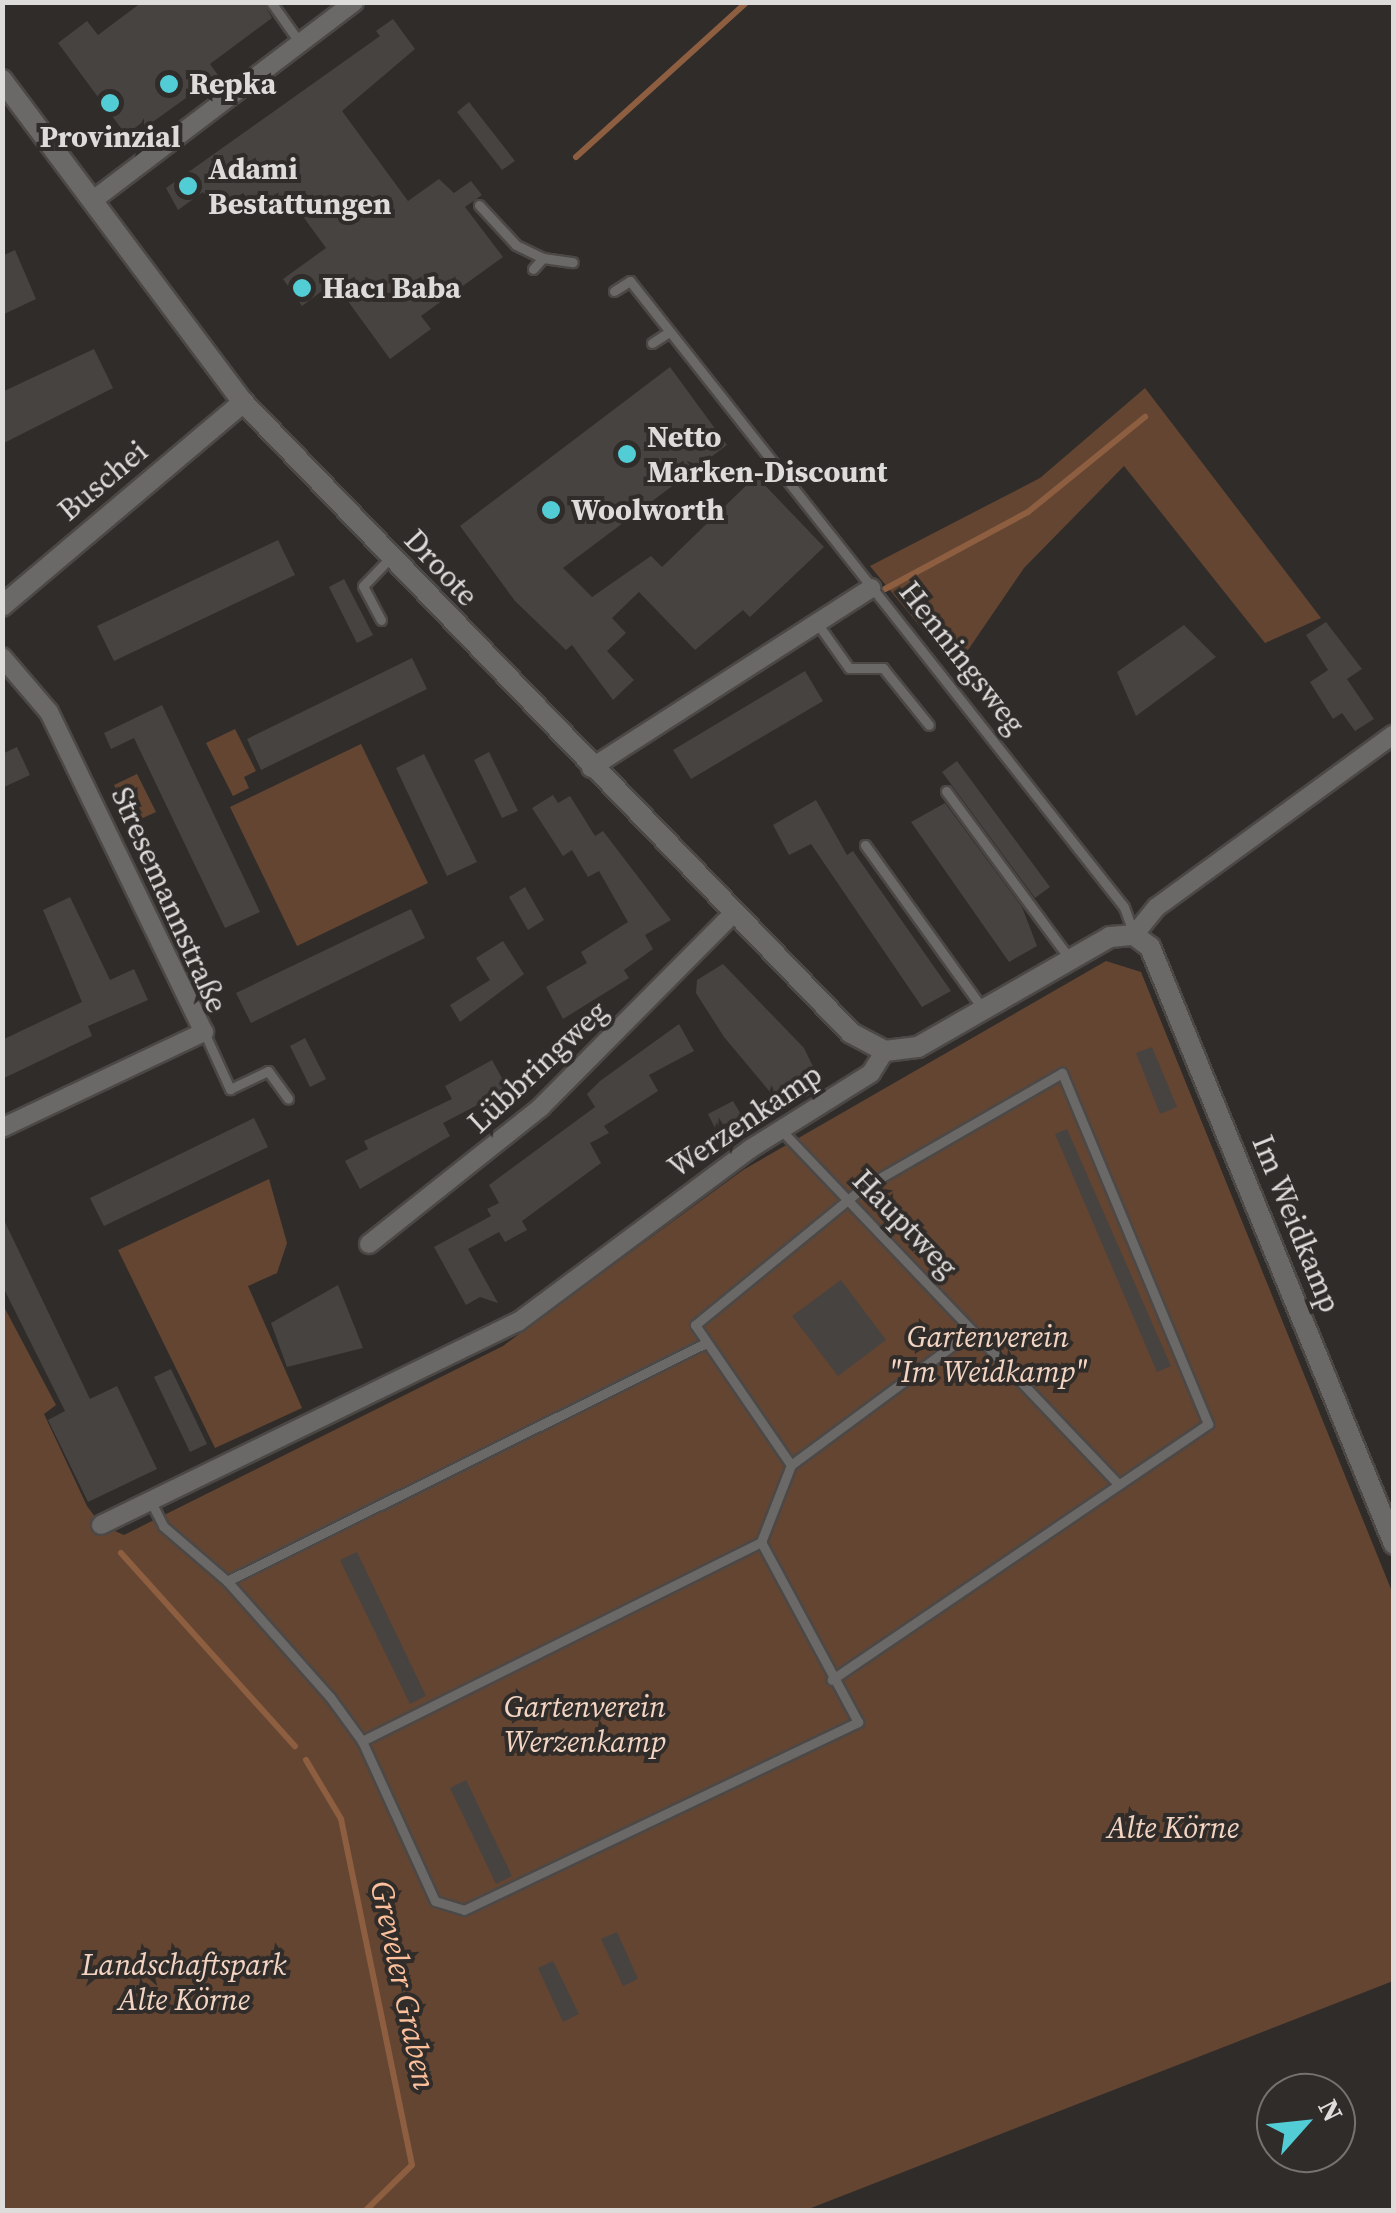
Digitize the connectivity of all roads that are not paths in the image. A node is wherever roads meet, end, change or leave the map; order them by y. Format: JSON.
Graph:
{"nodes":[{"id":1,"x":270,"y":2,"type":"edge"},
{"id":2,"x":354,"y":2,"type":"edge"},
{"id":3,"x":300,"y":43,"type":"junction"},
{"id":4,"x":2,"y":80,"type":"edge"},
{"id":5,"x":92,"y":200,"type":"junction"},
{"id":6,"x":480,"y":206,"type":"dead end"},
{"id":7,"x":543,"y":258,"type":"junction"},
{"id":8,"x":573,"y":262,"type":"dead end"},
{"id":9,"x":532,"y":269,"type":"dead end"},
{"id":10,"x":614,"y":291,"type":"dead end"},
{"id":11,"x":669,"y":332,"type":"junction"},
{"id":12,"x":652,"y":343,"type":"dead end"},
{"id":13,"x":243,"y":402,"type":"junction"},
{"id":14,"x":390,"y":558,"type":"junction"},
{"id":15,"x":871,"y":588,"type":"junction"},
{"id":16,"x":2,"y":606,"type":"edge"},
{"id":17,"x":381,"y":620,"type":"dead end"},
{"id":18,"x":817,"y":622,"type":"junction"},
{"id":19,"x":2,"y":657,"type":"edge"},
{"id":20,"x":929,"y":725,"type":"dead end"},
{"id":21,"x":1394,"y":734,"type":"edge"},
{"id":22,"x":590,"y":768,"type":"junction"},
{"id":23,"x":946,"y":791,"type":"dead end"},
{"id":24,"x":865,"y":846,"type":"dead end"},
{"id":25,"x":731,"y":916,"type":"junction"},
{"id":26,"x":1134,"y":934,"type":"junction"},
{"id":27,"x":1072,"y":961,"type":"junction"},
{"id":28,"x":986,"y":1014,"type":"junction"},
{"id":29,"x":204,"y":1032,"type":"junction"},
{"id":30,"x":885,"y":1051,"type":"junction"},
{"id":31,"x":288,"y":1098,"type":"dead end"},
{"id":32,"x":2,"y":1128,"type":"edge"},
{"id":33,"x":780,"y":1129,"type":"junction"},
{"id":34,"x":848,"y":1200,"type":"junction"},
{"id":35,"x":369,"y":1244,"type":"dead end"},
{"id":36,"x":972,"y":1331,"type":"junction"},
{"id":37,"x":706,"y":1342,"type":"junction"},
{"id":38,"x":791,"y":1464,"type":"junction"},
{"id":39,"x":1116,"y":1483,"type":"junction"},
{"id":40,"x":152,"y":1502,"type":"junction"},
{"id":41,"x":101,"y":1524,"type":"dead end"},
{"id":42,"x":761,"y":1542,"type":"junction"},
{"id":43,"x":1394,"y":1544,"type":"edge"},
{"id":44,"x":227,"y":1582,"type":"junction"},
{"id":45,"x":832,"y":1680,"type":"junction"},
{"id":46,"x":362,"y":1741,"type":"junction"}],
"edges":[{"from":1,"to":3,"type":"lane"},
{"from":2,"to":3,"type":"street"},
{"from":3,"to":5,"type":"street"},
{"from":4,"to":5,"type":"street","name":"Droote"},
{"from":5,"to":13,"type":"street","name":"Droote"},
{"from":6,"to":7,"type":"lane"},
{"from":7,"to":8,"type":"lane"},
{"from":7,"to":9,"type":"lane"},
{"from":10,"to":11,"type":"lane"},
{"from":11,"to":12,"type":"lane"},
{"from":11,"to":15,"type":"lane"},
{"from":13,"to":14,"type":"street","name":"Droote"},
{"from":13,"to":16,"type":"street","name":"Buschei"},
{"from":14,"to":17,"type":"lane"},
{"from":14,"to":22,"type":"street","name":"Droote"},
{"from":15,"to":18,"type":"street","name":"Henningsweg"},
{"from":15,"to":26,"type":"lane","name":"Henningsweg"},
{"from":18,"to":20,"type":"lane"},
{"from":18,"to":22,"type":"street","name":"Henningsweg"},
{"from":19,"to":29,"type":"street","name":"Stresemannstraße"},
{"from":21,"to":26,"type":"street"},
{"from":22,"to":25,"type":"street","name":"Droote"},
{"from":23,"to":27,"type":"lane"},
{"from":24,"to":28,"type":"lane"},
{"from":25,"to":30,"type":"street","name":"Droote"},
{"from":25,"to":35,"type":"street","name":"Lübbringweg"},
{"from":26,"to":27,"type":"street"},
{"from":26,"to":43,"type":"street","name":"Im Weidkamp"},
{"from":27,"to":28,"type":"street"},
{"from":28,"to":30,"type":"street"},
{"from":29,"to":31,"type":"lane"},
{"from":29,"to":32,"type":"street","name":"Stresemannstraße"},
{"from":30,"to":33,"type":"street","name":"Werzenkamp"},
{"from":33,"to":34,"type":"lane","name":"Hauptweg"},
{"from":33,"to":40,"type":"street","name":"Werzenkamp"},
{"from":34,"to":36,"type":"lane","name":"Hauptweg"},
{"from":34,"to":37,"type":"lane"},
{"from":34,"to":39,"type":"lane"},
{"from":36,"to":38,"type":"lane"},
{"from":36,"to":39,"type":"lane","name":"Hauptweg"},
{"from":37,"to":38,"type":"lane"},
{"from":37,"to":44,"type":"lane"},
{"from":38,"to":42,"type":"lane"},
{"from":39,"to":45,"type":"lane"},
{"from":40,"to":41,"type":"street","name":"Werzenkamp"},
{"from":40,"to":44,"type":"lane"},
{"from":42,"to":45,"type":"lane"},
{"from":42,"to":46,"type":"lane"},
{"from":44,"to":46,"type":"lane"},
{"from":45,"to":46,"type":"lane"}]}
